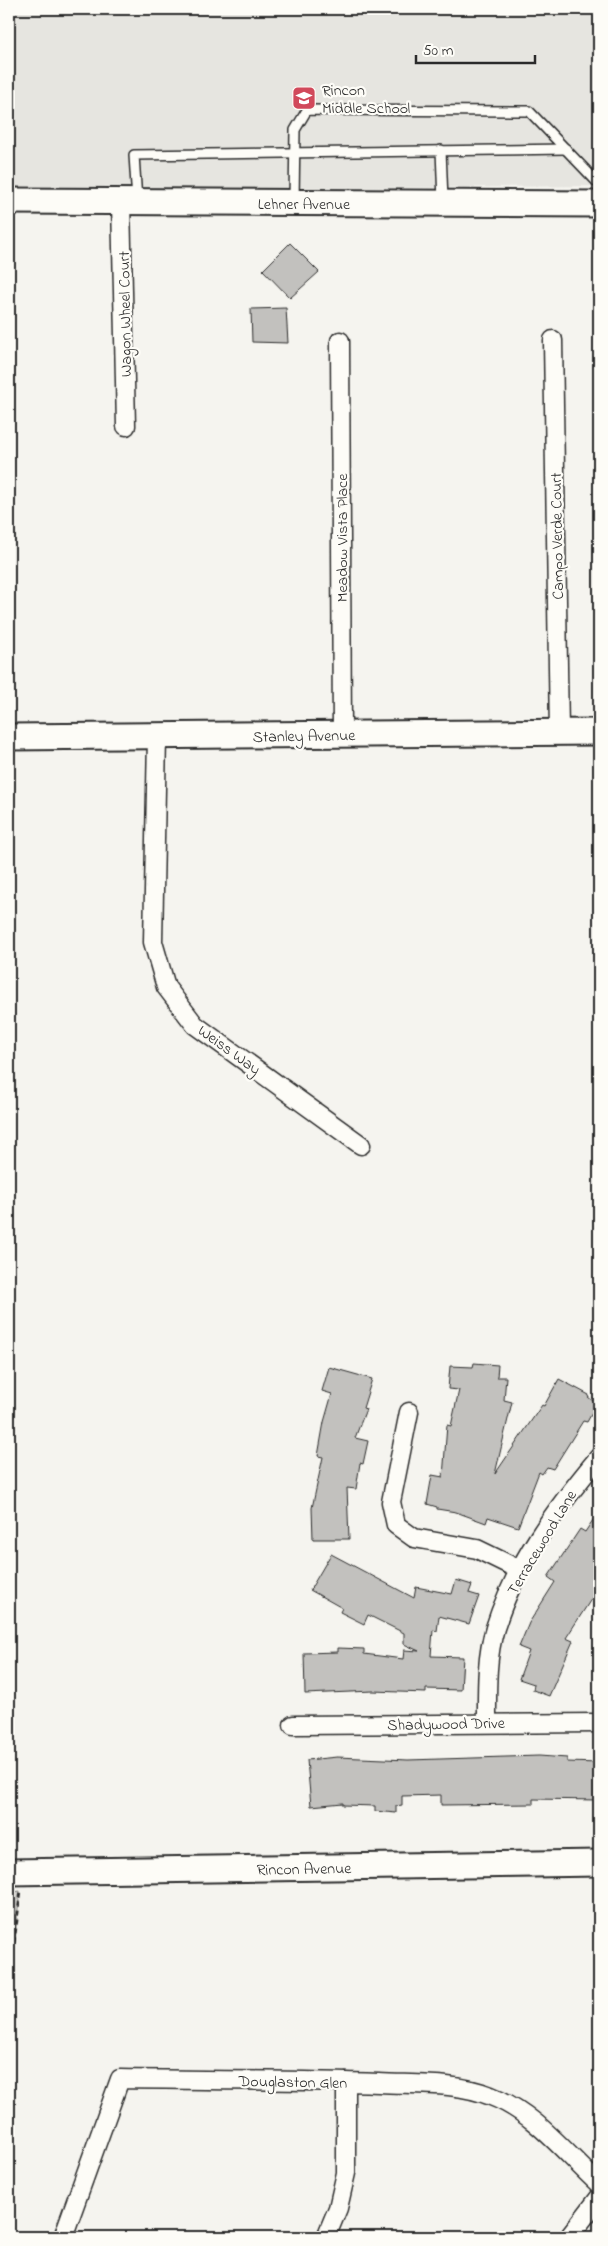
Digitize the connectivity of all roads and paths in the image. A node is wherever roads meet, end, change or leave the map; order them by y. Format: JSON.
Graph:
{"nodes":[{"id":1,"x":566,"y":149,"type":"junction"},
{"id":2,"x":442,"y":150,"type":"junction"},
{"id":3,"x":295,"y":152,"type":"junction"},
{"id":4,"x":599,"y":184,"type":"edge"},
{"id":5,"x":9,"y":201,"type":"edge"},
{"id":6,"x":129,"y":202,"type":"junction"},
{"id":7,"x":294,"y":202,"type":"junction"},
{"id":8,"x":443,"y":203,"type":"junction"},
{"id":9,"x":599,"y":204,"type":"edge"},
{"id":10,"x":553,"y":340,"type":"dead end"},
{"id":11,"x":340,"y":341,"type":"dead end"},
{"id":12,"x":126,"y":426,"type":"dead end"},
{"id":13,"x":559,"y":732,"type":"junction"},
{"id":14,"x":599,"y":732,"type":"edge"},
{"id":15,"x":342,"y":735,"type":"junction"},
{"id":16,"x":9,"y":737,"type":"edge"},
{"id":17,"x":157,"y":737,"type":"junction"},
{"id":18,"x":360,"y":1145,"type":"dead end"},
{"id":19,"x":408,"y":1412,"type":"dead end"},
{"id":20,"x":599,"y":1457,"type":"edge"},
{"id":21,"x":520,"y":1570,"type":"junction"},
{"id":22,"x":487,"y":1722,"type":"junction"},
{"id":23,"x":599,"y":1723,"type":"edge"},
{"id":24,"x":294,"y":1725,"type":"dead end"},
{"id":25,"x":599,"y":1863,"type":"edge"},
{"id":26,"x":16,"y":1872,"type":"edge"},
{"id":27,"x":9,"y":1978,"type":"edge"},
{"id":28,"x":346,"y":2082,"type":"junction"},
{"id":29,"x":599,"y":2184,"type":"edge"},
{"id":30,"x":599,"y":2198,"type":"edge"},
{"id":31,"x":64,"y":2237,"type":"edge"},
{"id":32,"x":326,"y":2237,"type":"edge"},
{"id":33,"x":569,"y":2237,"type":"edge"}],
"edges":[{"from":1,"to":2,"type":"lane"},
{"from":1,"to":3,"type":"lane"},
{"from":1,"to":4,"type":"lane"},
{"from":2,"to":3,"type":"lane"},
{"from":2,"to":8,"type":"lane"},
{"from":3,"to":6,"type":"lane"},
{"from":3,"to":7,"type":"lane"},
{"from":5,"to":6,"type":"street","name":"Lehner Avenue"},
{"from":6,"to":7,"type":"street","name":"Lehner Avenue"},
{"from":6,"to":12,"type":"street","name":"Wagon Wheel Court"},
{"from":7,"to":8,"type":"street","name":"Lehner Avenue"},
{"from":8,"to":9,"type":"street","name":"Lehner Avenue"},
{"from":10,"to":13,"type":"street","name":"Campo Verde Court"},
{"from":11,"to":15,"type":"street","name":"Meadow Vista Place"},
{"from":13,"to":14,"type":"street","name":"Stanley Avenue"},
{"from":13,"to":15,"type":"street","name":"Stanley Avenue"},
{"from":15,"to":17,"type":"street","name":"Stanley Avenue"},
{"from":16,"to":17,"type":"street","name":"Stanley Avenue"},
{"from":17,"to":18,"type":"street","name":"Weiss Way"},
{"from":19,"to":21,"type":"street"},
{"from":20,"to":21,"type":"street","name":"Terracewood Lane"},
{"from":21,"to":22,"type":"street","name":"Terracewood Lane"},
{"from":22,"to":23,"type":"street","name":"Shadywood Drive"},
{"from":22,"to":24,"type":"street","name":"Shadywood Drive"},
{"from":25,"to":26,"type":"street","name":"Rincon Avenue"},
{"from":26,"to":27,"type":"path"},
{"from":28,"to":29,"type":"street","name":"Douglaston Glen"},
{"from":28,"to":31,"type":"street","name":"Douglaston Glen"},
{"from":28,"to":32,"type":"street"},
{"from":30,"to":33,"type":"street"}]}
